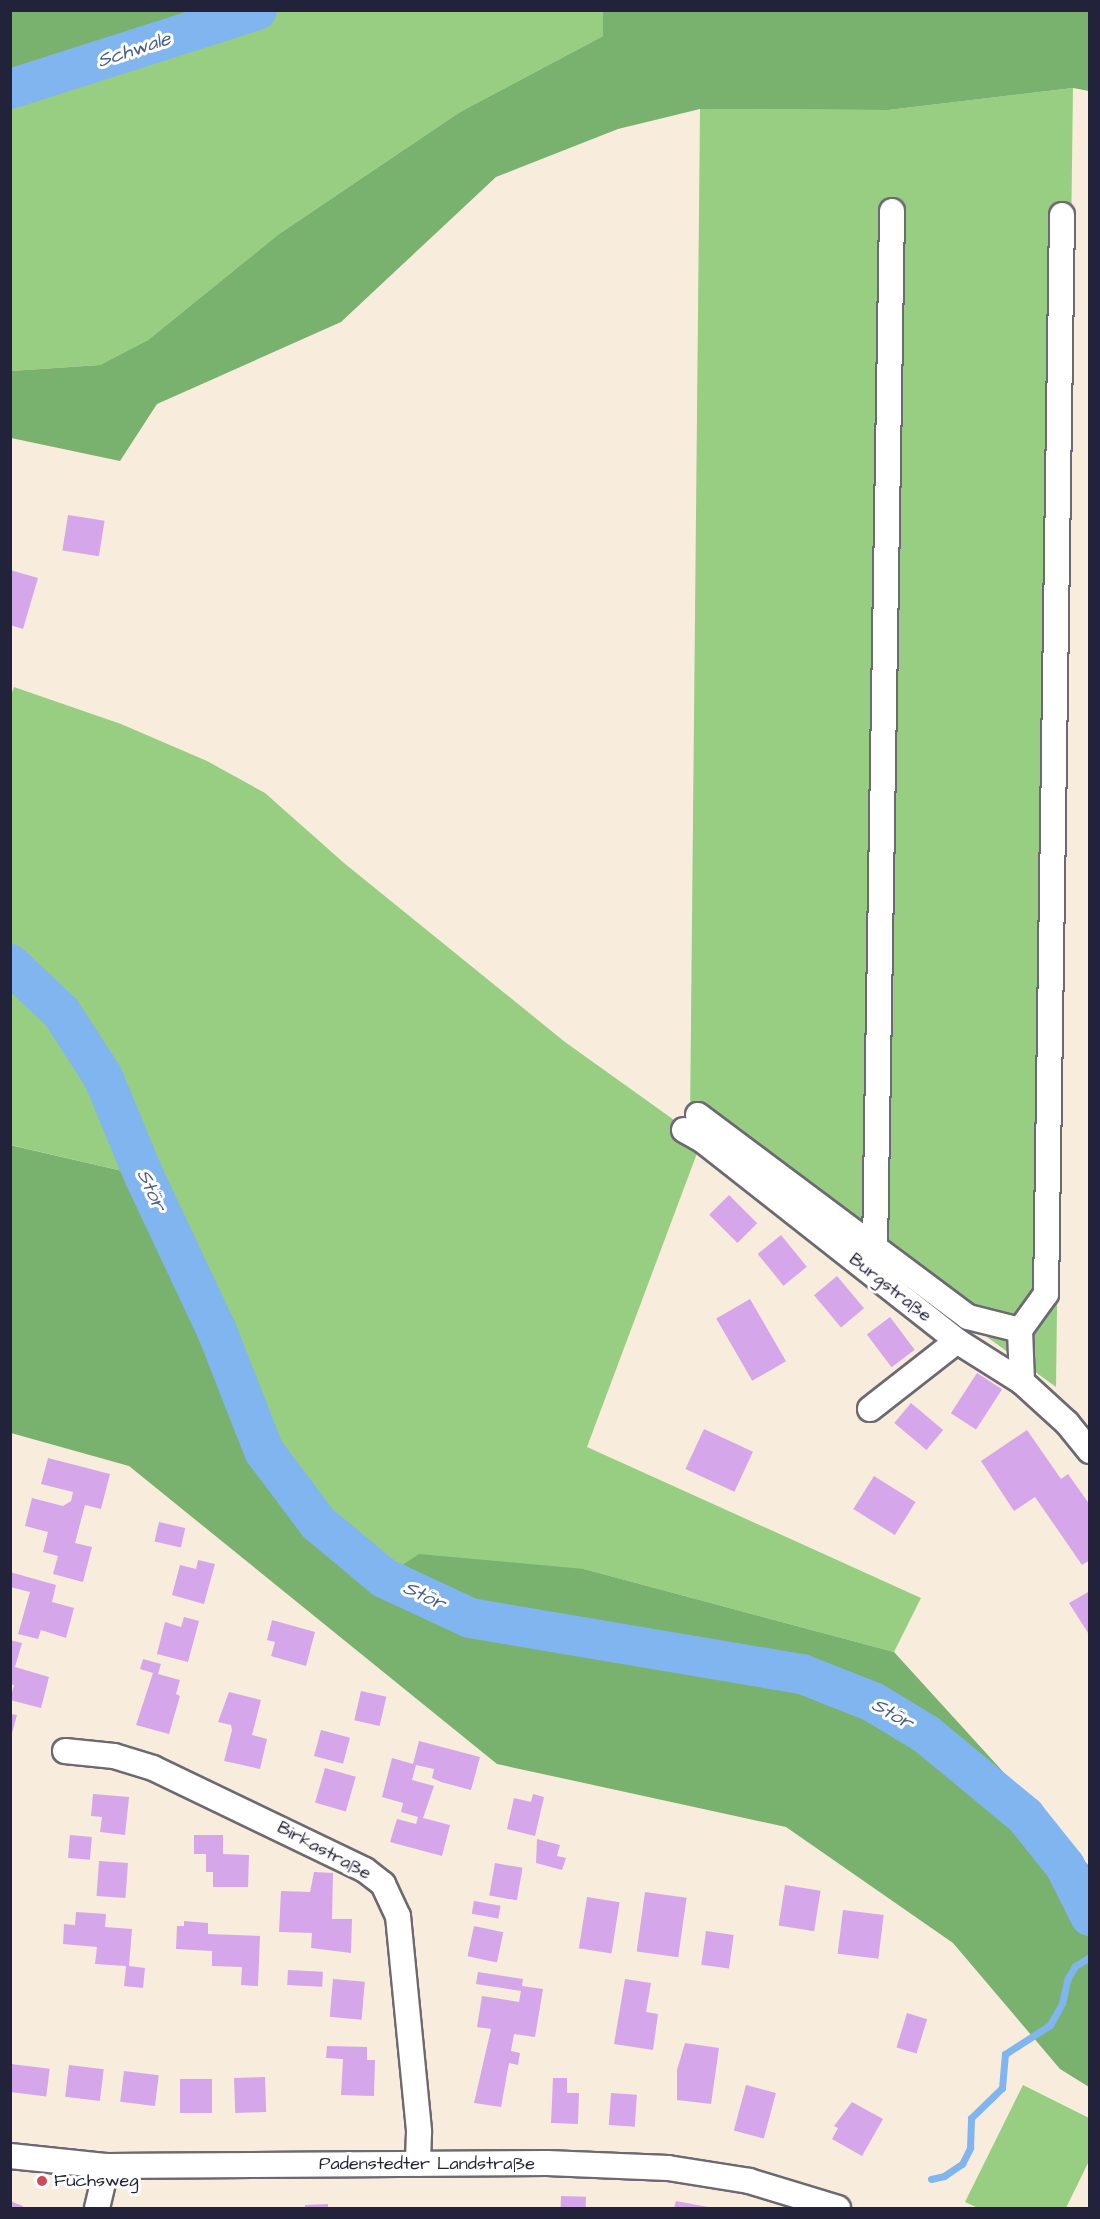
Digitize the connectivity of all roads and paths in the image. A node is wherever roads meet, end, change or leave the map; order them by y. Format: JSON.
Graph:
{"nodes":[{"id":1,"x":892,"y":212,"type":"dead end"},
{"id":2,"x":1062,"y":215,"type":"dead end"},
{"id":3,"x":875,"y":1249,"type":"junction"},
{"id":4,"x":1020,"y":1330,"type":"junction"},
{"id":5,"x":957,"y":1341,"type":"junction"},
{"id":6,"x":1022,"y":1382,"type":"junction"},
{"id":7,"x":870,"y":1409,"type":"dead end"},
{"id":8,"x":1089,"y":1451,"type":"edge"},
{"id":9,"x":65,"y":1751,"type":"dead end"},
{"id":10,"x":10,"y":2156,"type":"edge"},
{"id":11,"x":418,"y":2164,"type":"junction"},
{"id":12,"x":107,"y":2166,"type":"junction"},
{"id":13,"x":97,"y":2208,"type":"edge"},
{"id":14,"x":838,"y":2208,"type":"edge"}],
"edges":[{"from":1,"to":3,"type":"street"},
{"from":2,"to":4,"type":"street"},
{"from":3,"to":4,"type":"street"},
{"from":3,"to":5,"type":"street","name":"Burgstraße"},
{"from":4,"to":6,"type":"street"},
{"from":5,"to":6,"type":"street","name":"Burgstraße"},
{"from":5,"to":7,"type":"street"},
{"from":6,"to":8,"type":"street","name":"Burgstraße"},
{"from":9,"to":11,"type":"street","name":"Birkastraße"},
{"from":10,"to":12,"type":"street","name":"Padenstedter Landstraße"},
{"from":11,"to":12,"type":"street","name":"Padenstedter Landstraße"},
{"from":11,"to":14,"type":"street","name":"Padenstedter Landstraße"},
{"from":12,"to":13,"type":"street"}]}
